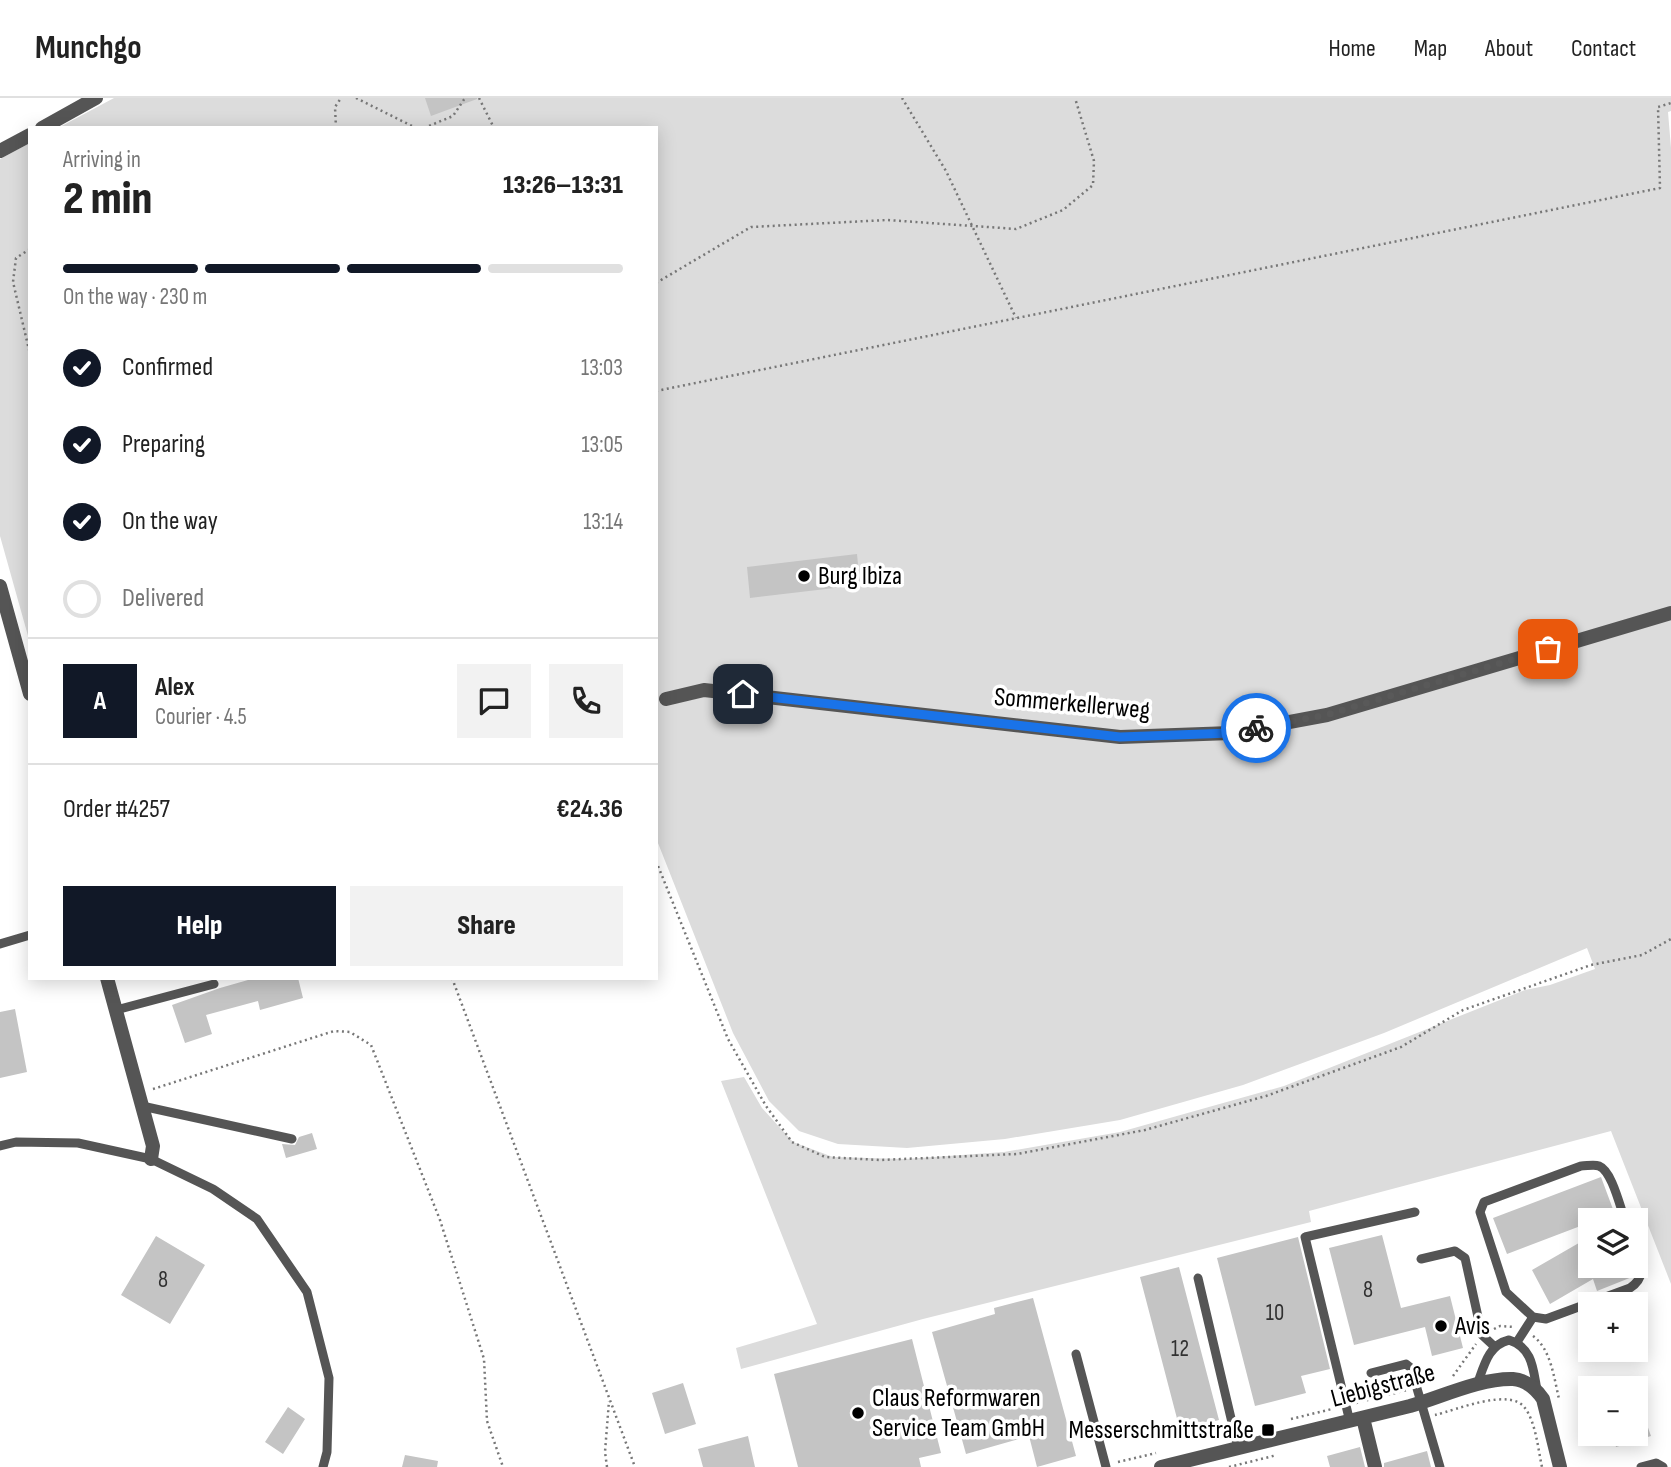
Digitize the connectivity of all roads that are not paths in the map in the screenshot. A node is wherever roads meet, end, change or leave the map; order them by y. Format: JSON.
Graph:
{"nodes":[{"id":1,"x":96,"y":98,"type":"edge"},
{"id":2,"x":46,"y":126,"type":"edge"},
{"id":3,"x":28,"y":136,"type":"edge"},
{"id":4,"x":0,"y":151,"type":"edge"},
{"id":5,"x":0,"y":586,"type":"edge"},
{"id":6,"x":1671,"y":613,"type":"edge"},
{"id":7,"x":28,"y":687,"type":"edge"},
{"id":8,"x":666,"y":699,"type":"dead end"},
{"id":9,"x":28,"y":936,"type":"edge"},
{"id":10,"x":0,"y":944,"type":"edge"},
{"id":11,"x":108,"y":980,"type":"edge"},
{"id":12,"x":214,"y":984,"type":"dead end"},
{"id":13,"x":116,"y":1010,"type":"junction"},
{"id":14,"x":140,"y":1099,"type":"junction"},
{"id":15,"x":292,"y":1139,"type":"dead end"},
{"id":16,"x":0,"y":1146,"type":"edge"},
{"id":17,"x":150,"y":1159,"type":"junction"},
{"id":18,"x":1621,"y":1208,"type":"edge"},
{"id":19,"x":1415,"y":1212,"type":"dead end"},
{"id":20,"x":1421,"y":1259,"type":"dead end"},
{"id":21,"x":1198,"y":1278,"type":"dead end"},
{"id":22,"x":1641,"y":1278,"type":"edge"},
{"id":23,"x":1533,"y":1317,"type":"junction"},
{"id":24,"x":1517,"y":1342,"type":"junction"},
{"id":25,"x":1494,"y":1347,"type":"junction"},
{"id":26,"x":1076,"y":1354,"type":"dead end"},
{"id":27,"x":1370,"y":1373,"type":"dead end"},
{"id":28,"x":1476,"y":1385,"type":"junction"},
{"id":29,"x":1537,"y":1390,"type":"junction"},
{"id":30,"x":1423,"y":1402,"type":"junction"},
{"id":31,"x":1356,"y":1420,"type":"junction"},
{"id":32,"x":1238,"y":1448,"type":"junction"},
{"id":33,"x":323,"y":1467,"type":"edge"},
{"id":34,"x":1106,"y":1467,"type":"edge"},
{"id":35,"x":1161,"y":1467,"type":"edge"},
{"id":36,"x":1375,"y":1467,"type":"edge"},
{"id":37,"x":1440,"y":1467,"type":"edge"},
{"id":38,"x":1560,"y":1467,"type":"edge"},
{"id":39,"x":1642,"y":1467,"type":"edge"},
{"id":40,"x":1663,"y":1467,"type":"edge"}],
"edges":[{"from":1,"to":2,"type":"street"},
{"from":3,"to":4,"type":"street"},
{"from":5,"to":7,"type":"street"},
{"from":6,"to":8,"type":"street","name":"Sommerkellerweg"},
{"from":9,"to":10,"type":"lane"},
{"from":11,"to":13,"type":"street"},
{"from":12,"to":13,"type":"lane"},
{"from":13,"to":14,"type":"street"},
{"from":14,"to":15,"type":"lane"},
{"from":14,"to":17,"type":"street"},
{"from":16,"to":17,"type":"lane"},
{"from":17,"to":33,"type":"lane"},
{"from":18,"to":23,"type":"lane"},
{"from":19,"to":31,"type":"lane"},
{"from":20,"to":25,"type":"lane"},
{"from":21,"to":32,"type":"lane"},
{"from":22,"to":23,"type":"lane"},
{"from":23,"to":24,"type":"lane"},
{"from":24,"to":25,"type":"lane"},
{"from":24,"to":29,"type":"lane"},
{"from":25,"to":28,"type":"lane"},
{"from":26,"to":34,"type":"lane"},
{"from":27,"to":30,"type":"lane"},
{"from":28,"to":29,"type":"street","name":"Liebigstraße"},
{"from":28,"to":30,"type":"street","name":"Liebigstraße"},
{"from":29,"to":38,"type":"street"},
{"from":30,"to":31,"type":"street","name":"Liebigstraße"},
{"from":30,"to":37,"type":"lane"},
{"from":31,"to":32,"type":"street","name":"Liebigstraße"},
{"from":31,"to":36,"type":"street"},
{"from":32,"to":35,"type":"street","name":"Liebigstraße"},
{"from":39,"to":40,"type":"lane"}]}
